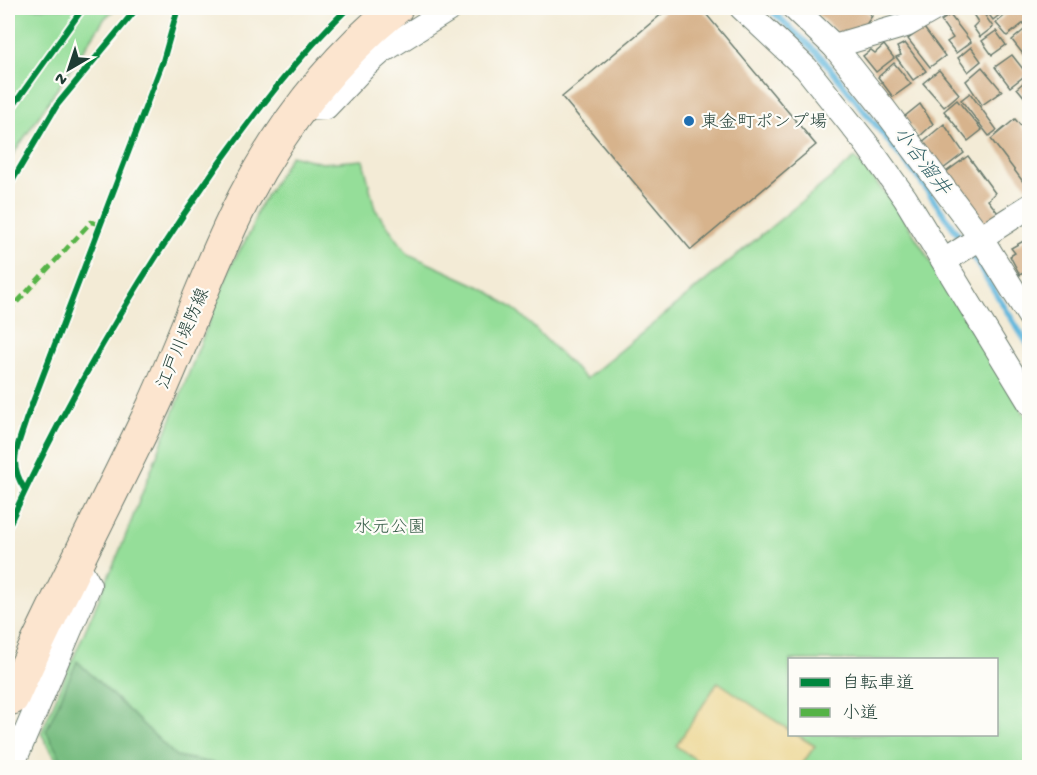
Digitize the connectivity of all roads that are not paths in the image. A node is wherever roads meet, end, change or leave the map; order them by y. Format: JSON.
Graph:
{"nodes":[{"id":1,"x":396,"y":8,"type":"edge"},
{"id":2,"x":451,"y":8,"type":"edge"},
{"id":3,"x":742,"y":8,"type":"edge"},
{"id":4,"x":794,"y":8,"type":"edge"},
{"id":5,"x":936,"y":8,"type":"edge"},
{"id":6,"x":834,"y":46,"type":"junction"},
{"id":7,"x":301,"y":108,"type":"junction"},
{"id":8,"x":1029,"y":206,"type":"edge"},
{"id":9,"x":981,"y":238,"type":"junction"},
{"id":10,"x":944,"y":261,"type":"junction"},
{"id":11,"x":1029,"y":317,"type":"edge"},
{"id":12,"x":1029,"y":403,"type":"edge"},
{"id":13,"x":77,"y":563,"type":"junction"},
{"id":14,"x":12,"y":698,"type":"dead end"},
{"id":15,"x":11,"y":768,"type":"edge"}],
"edges":[{"from":1,"to":7,"type":"main road","name":"江戸川堤防線"},
{"from":2,"to":7,"type":"street"},
{"from":3,"to":10,"type":"street"},
{"from":4,"to":6,"type":"street"},
{"from":5,"to":6,"type":"street"},
{"from":6,"to":9,"type":"street"},
{"from":7,"to":13,"type":"main road","name":"江戸川堤防線"},
{"from":8,"to":9,"type":"street"},
{"from":9,"to":10,"type":"street"},
{"from":9,"to":11,"type":"street"},
{"from":10,"to":12,"type":"street"},
{"from":13,"to":14,"type":"main road","name":"江戸川堤防線"},
{"from":13,"to":15,"type":"street"}]}
